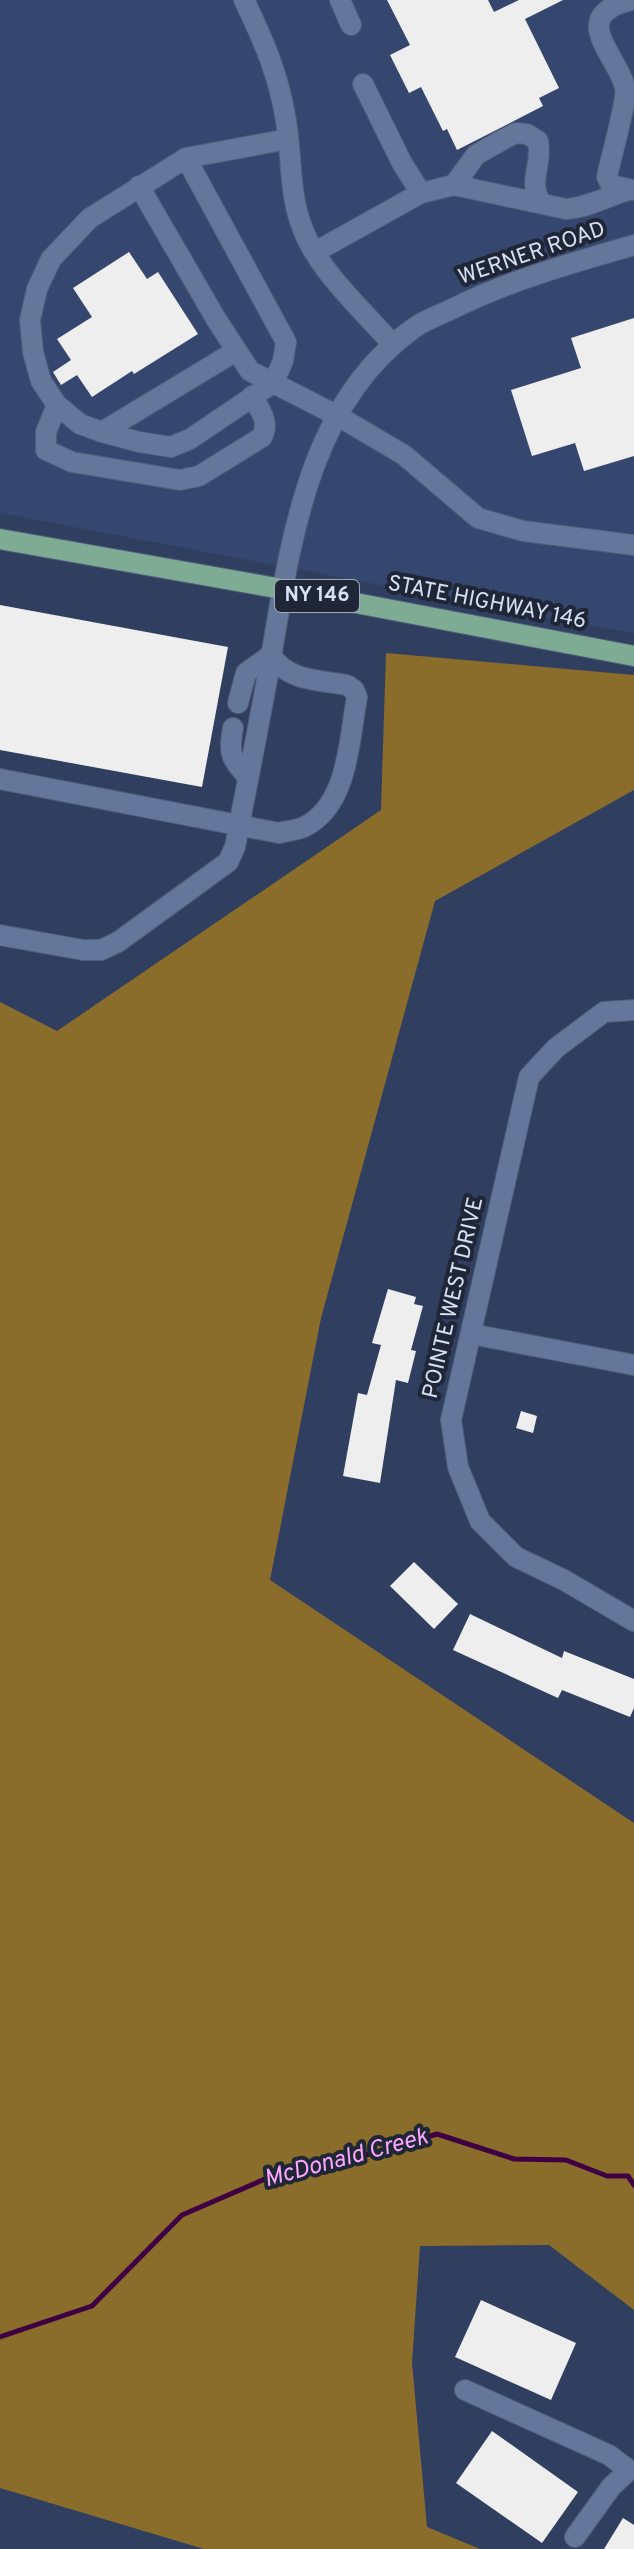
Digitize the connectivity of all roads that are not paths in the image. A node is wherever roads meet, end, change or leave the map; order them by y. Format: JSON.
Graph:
{"nodes":[{"id":1,"x":244,"y":0,"type":"edge"},
{"id":2,"x":340,"y":0,"type":"edge"},
{"id":3,"x":633,"y":0,"type":"edge"},
{"id":4,"x":351,"y":25,"type":"dead end"},
{"id":5,"x":363,"y":84,"type":"dead end"},
{"id":6,"x":288,"y":139,"type":"junction"},
{"id":7,"x":186,"y":158,"type":"junction"},
{"id":8,"x":454,"y":185,"type":"junction"},
{"id":9,"x":139,"y":186,"type":"junction"},
{"id":10,"x":632,"y":190,"type":"edge"},
{"id":11,"x":421,"y":193,"type":"junction"},
{"id":12,"x":541,"y":203,"type":"junction"},
{"id":13,"x":634,"y":245,"type":"edge"},
{"id":14,"x":315,"y":252,"type":"junction"},
{"id":15,"x":393,"y":345,"type":"junction"},
{"id":16,"x":236,"y":351,"type":"junction"},
{"id":17,"x":273,"y":383,"type":"junction"},
{"id":18,"x":252,"y":396,"type":"junction"},
{"id":19,"x":57,"y":405,"type":"junction"},
{"id":20,"x":338,"y":416,"type":"junction"},
{"id":21,"x":102,"y":432,"type":"junction"},
{"id":22,"x":0,"y":539,"type":"edge"},
{"id":23,"x":634,"y":545,"type":"edge"},
{"id":24,"x":282,"y":589,"type":"junction"},
{"id":25,"x":271,"y":655,"type":"junction"},
{"id":26,"x":634,"y":656,"type":"edge"},
{"id":27,"x":238,"y":703,"type":"dead end"},
{"id":28,"x":233,"y":728,"type":"dead end"},
{"id":29,"x":248,"y":777,"type":"junction"},
{"id":30,"x":0,"y":779,"type":"edge"},
{"id":31,"x":240,"y":825,"type":"junction"},
{"id":32,"x":0,"y":935,"type":"edge"},
{"id":33,"x":634,"y":1010,"type":"edge"},
{"id":34,"x":471,"y":1334,"type":"junction"},
{"id":35,"x":634,"y":1365,"type":"edge"},
{"id":36,"x":634,"y":1621,"type":"edge"},
{"id":37,"x":465,"y":2390,"type":"dead end"},
{"id":38,"x":632,"y":2470,"type":"edge"},
{"id":39,"x":575,"y":2537,"type":"dead end"}],
"edges":[{"from":1,"to":6,"type":"street"},
{"from":2,"to":4,"type":"street"},
{"from":3,"to":10,"type":"street"},
{"from":5,"to":11,"type":"street"},
{"from":6,"to":7,"type":"street"},
{"from":6,"to":14,"type":"street"},
{"from":7,"to":9,"type":"street"},
{"from":7,"to":17,"type":"street"},
{"from":8,"to":11,"type":"street"},
{"from":8,"to":12,"type":"street"},
{"from":8,"to":12,"type":"street"},
{"from":9,"to":16,"type":"street"},
{"from":9,"to":19,"type":"street"},
{"from":10,"to":12,"type":"street"},
{"from":11,"to":14,"type":"street"},
{"from":13,"to":15,"type":"street","name":"WERNER ROAD"},
{"from":14,"to":15,"type":"street"},
{"from":15,"to":20,"type":"street","name":"WERNER ROAD"},
{"from":16,"to":17,"type":"street"},
{"from":16,"to":21,"type":"street"},
{"from":17,"to":18,"type":"street"},
{"from":17,"to":20,"type":"street"},
{"from":18,"to":19,"type":"street"},
{"from":18,"to":21,"type":"street"},
{"from":19,"to":21,"type":"street"},
{"from":20,"to":23,"type":"street"},
{"from":20,"to":24,"type":"street","name":"WERNER ROAD"},
{"from":22,"to":24,"type":"main road","name":"STATE HIGHWAY 146","number":"NY 146"},
{"from":24,"to":25,"type":"street","name":"WERNER ROAD"},
{"from":24,"to":26,"type":"main road","name":"STATE HIGHWAY 146","number":"NY 146"},
{"from":25,"to":27,"type":"street"},
{"from":25,"to":29,"type":"street","name":"WERNER ROAD"},
{"from":25,"to":31,"type":"street"},
{"from":28,"to":29,"type":"street"},
{"from":29,"to":31,"type":"street","name":"WERNER ROAD"},
{"from":30,"to":31,"type":"street"},
{"from":31,"to":32,"type":"street","name":"WERNER ROAD"},
{"from":33,"to":34,"type":"street","name":"POINTE WEST DRIVE"},
{"from":34,"to":35,"type":"street"},
{"from":34,"to":36,"type":"street","name":"POINTE WEST DRIVE"},
{"from":37,"to":38,"type":"street"},
{"from":38,"to":39,"type":"street"}]}
